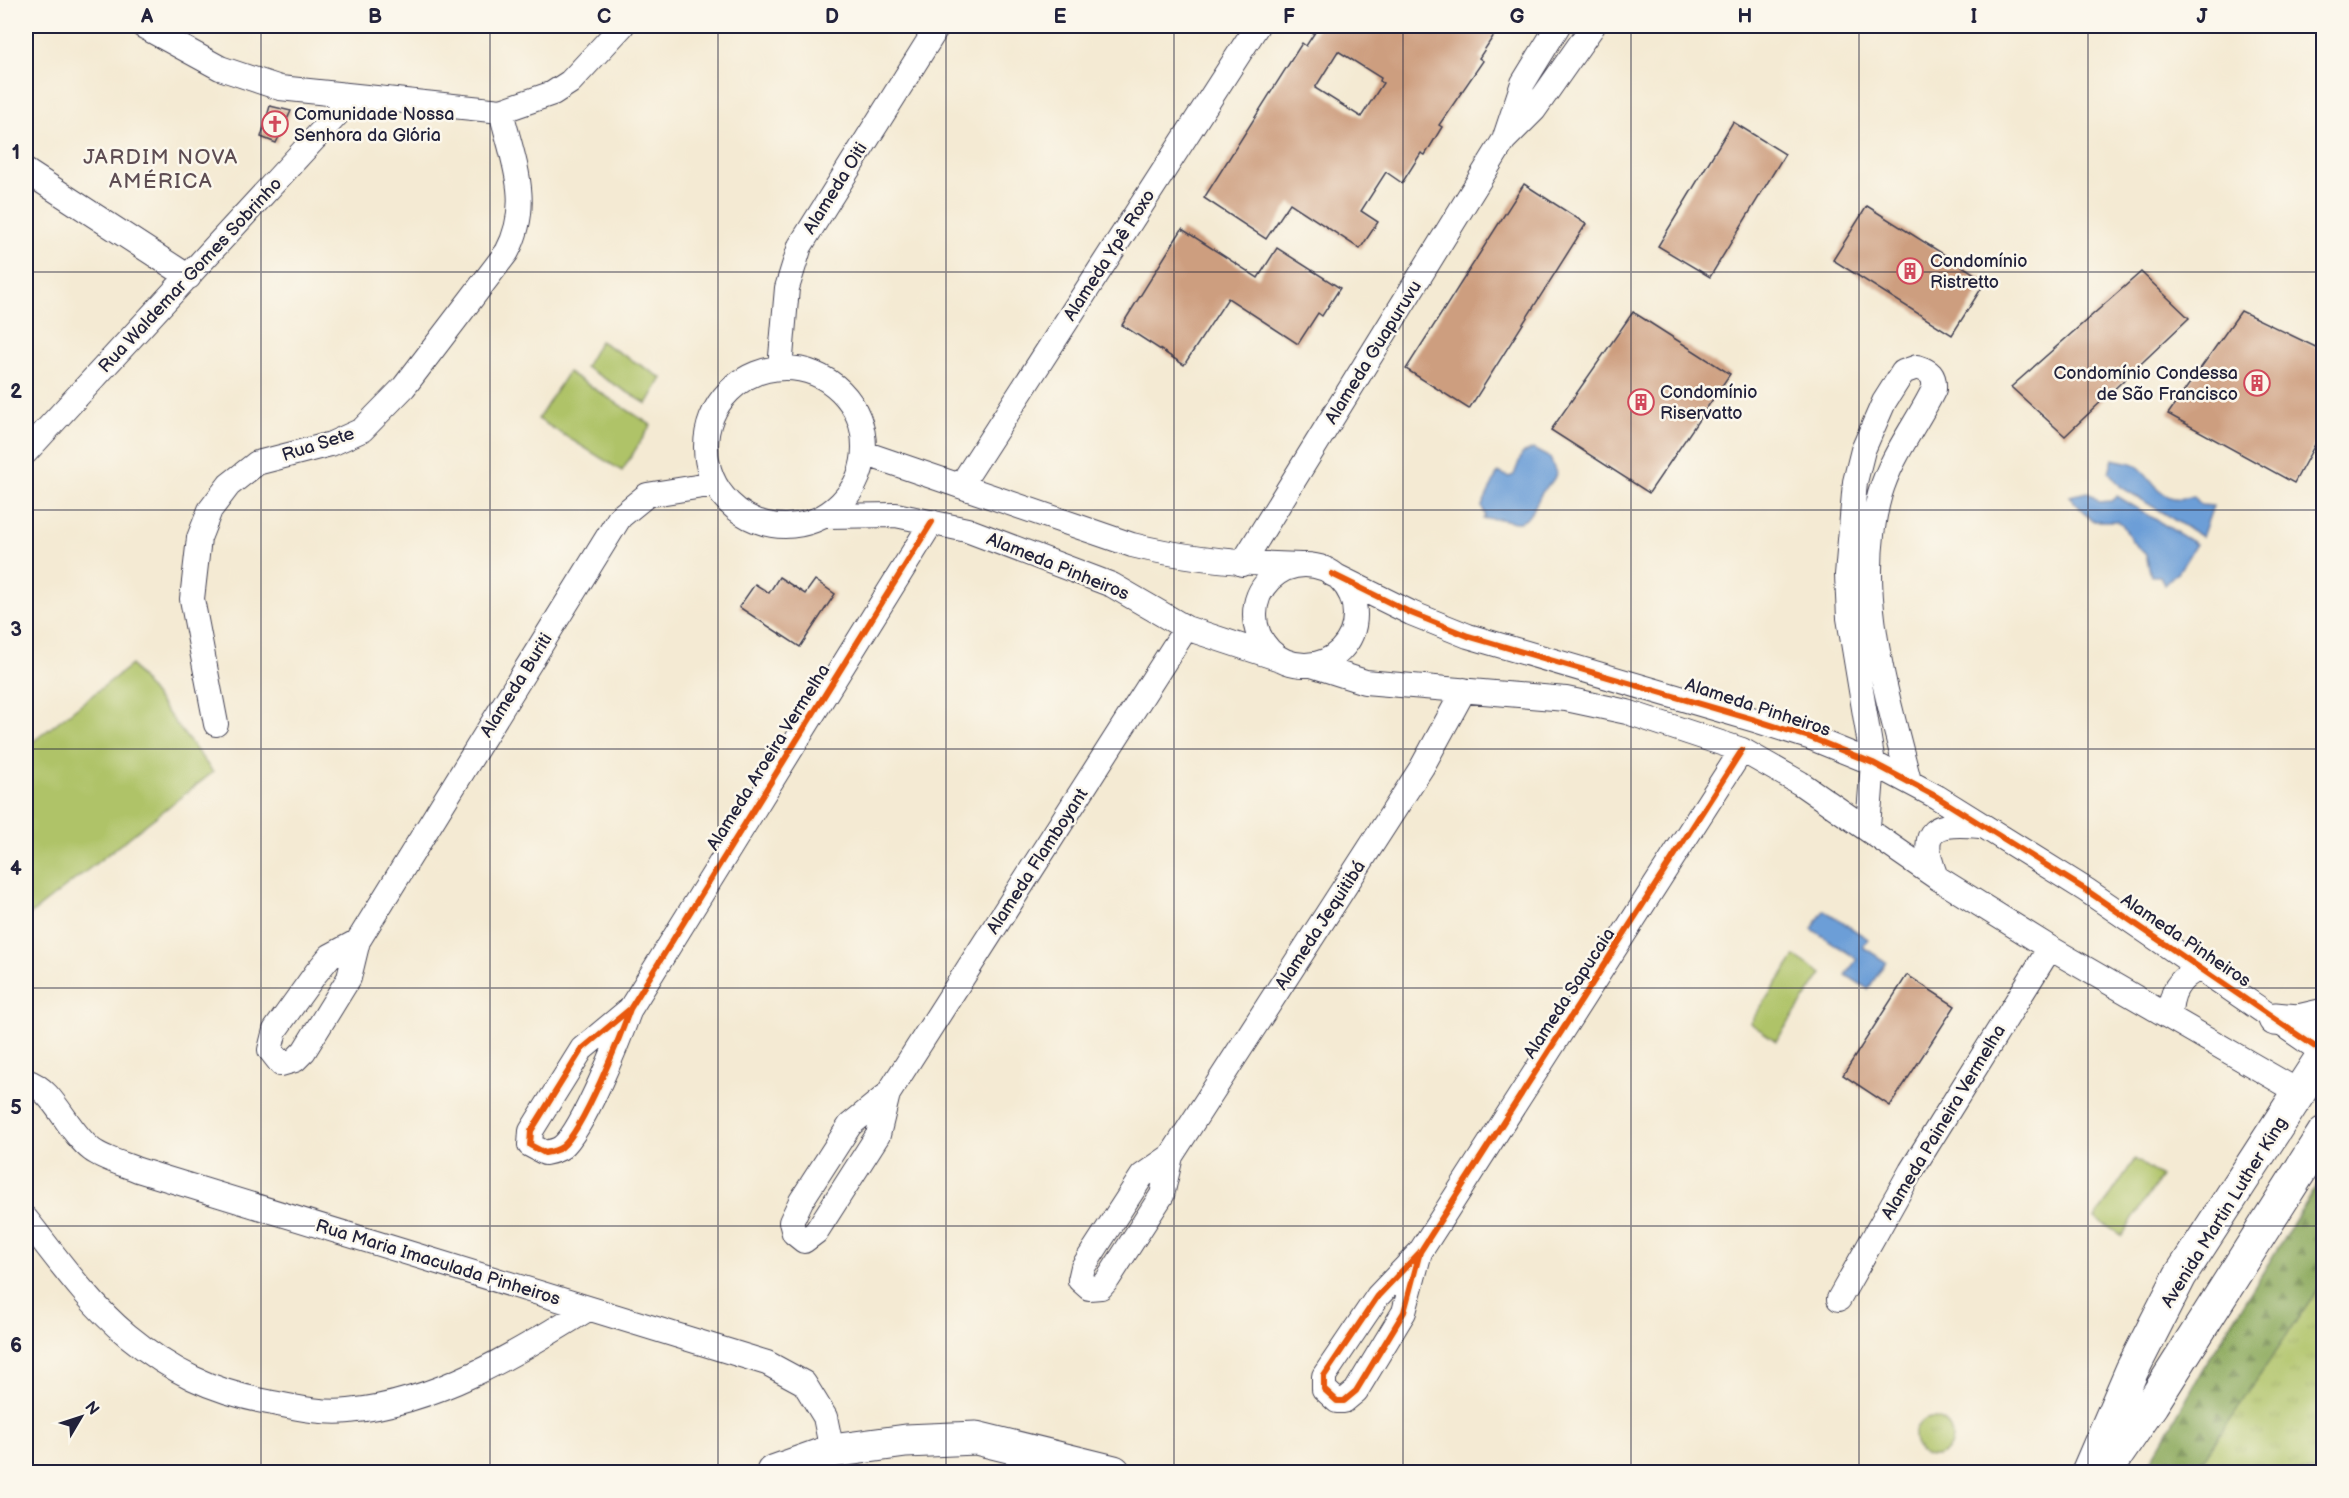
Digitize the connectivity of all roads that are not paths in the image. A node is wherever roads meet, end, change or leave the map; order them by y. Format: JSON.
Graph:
{"nodes":[{"id":1,"x":143,"y":26,"type":"edge"},
{"id":2,"x":622,"y":26,"type":"edge"},
{"id":3,"x":938,"y":26,"type":"edge"},
{"id":4,"x":1257,"y":26,"type":"edge"},
{"id":5,"x":1558,"y":26,"type":"edge"},
{"id":6,"x":1593,"y":26,"type":"edge"},
{"id":7,"x":353,"y":97,"type":"junction"},
{"id":8,"x":501,"y":111,"type":"junction"},
{"id":9,"x":1504,"y":140,"type":"junction"},
{"id":10,"x":26,"y":171,"type":"edge"},
{"id":11,"x":189,"y":277,"type":"junction"},
{"id":12,"x":780,"y":368,"type":"junction"},
{"id":13,"x":1863,"y":450,"type":"junction"},
{"id":14,"x":26,"y":452,"type":"edge"},
{"id":15,"x":864,"y":453,"type":"junction"},
{"id":16,"x":1890,"y":466,"type":"junction"},
{"id":17,"x":715,"y":484,"type":"junction"},
{"id":18,"x":961,"y":485,"type":"junction"},
{"id":19,"x":825,"y":516,"type":"junction"},
{"id":20,"x":932,"y":522,"type":"junction"},
{"id":21,"x":1242,"y":564,"type":"junction"},
{"id":22,"x":1301,"y":565,"type":"junction"},
{"id":23,"x":1332,"y":574,"type":"junction"},
{"id":24,"x":1186,"y":628,"type":"junction"},
{"id":25,"x":1280,"y":659,"type":"junction"},
{"id":26,"x":1312,"y":665,"type":"junction"},
{"id":27,"x":1464,"y":690,"type":"junction"},
{"id":28,"x":216,"y":724,"type":"dead end"},
{"id":29,"x":1742,"y":750,"type":"junction"},
{"id":30,"x":1873,"y":763,"type":"junction"},
{"id":31,"x":1909,"y":781,"type":"junction"},
{"id":32,"x":1982,"y":826,"type":"junction"},
{"id":33,"x":1868,"y":827,"type":"junction"},
{"id":34,"x":1936,"y":877,"type":"junction"},
{"id":35,"x":358,"y":941,"type":"junction"},
{"id":36,"x":2050,"y":948,"type":"junction"},
{"id":37,"x":2200,"y":968,"type":"junction"},
{"id":38,"x":630,"y":1009,"type":"junction"},
{"id":39,"x":2324,"y":1015,"type":"edge"},
{"id":40,"x":2170,"y":1017,"type":"junction"},
{"id":41,"x":2275,"y":1020,"type":"junction"},
{"id":42,"x":2324,"y":1054,"type":"edge"},
{"id":43,"x":26,"y":1082,"type":"edge"},
{"id":44,"x":2311,"y":1090,"type":"edge"},
{"id":45,"x":888,"y":1094,"type":"junction"},
{"id":46,"x":2324,"y":1133,"type":"edge"},
{"id":47,"x":1171,"y":1156,"type":"junction"},
{"id":48,"x":26,"y":1219,"type":"edge"},
{"id":49,"x":1420,"y":1252,"type":"junction"},
{"id":50,"x":1839,"y":1299,"type":"dead end"},
{"id":51,"x":588,"y":1309,"type":"junction"},
{"id":52,"x":832,"y":1451,"type":"junction"},
{"id":53,"x":1039,"y":1463,"type":"edge"},
{"id":54,"x":773,"y":1473,"type":"edge"},
{"id":55,"x":1114,"y":1473,"type":"edge"},
{"id":56,"x":2088,"y":1473,"type":"edge"},
{"id":57,"x":2105,"y":1473,"type":"edge"}],
"edges":[{"from":1,"to":7,"type":"street"},
{"from":2,"to":8,"type":"street"},
{"from":3,"to":12,"type":"street","name":"Alameda Oiti"},
{"from":4,"to":18,"type":"street","name":"Alameda Ypê Roxo"},
{"from":5,"to":9,"type":"street","name":"Alameda Guapuruvu"},
{"from":6,"to":9,"type":"street","name":"Alameda Guapuruvu"},
{"from":7,"to":8,"type":"street"},
{"from":7,"to":11,"type":"street","name":"Rua Waldemar Gomes Sobrinho"},
{"from":8,"to":28,"type":"street","name":"Rua Sete"},
{"from":9,"to":21,"type":"street","name":"Alameda Guapuruvu"},
{"from":10,"to":11,"type":"street"},
{"from":11,"to":14,"type":"street","name":"Rua Waldemar Gomes Sobrinho"},
{"from":12,"to":15,"type":"street"},
{"from":12,"to":17,"type":"street"},
{"from":13,"to":16,"type":"street"},
{"from":13,"to":16,"type":"street"},
{"from":13,"to":30,"type":"street"},
{"from":15,"to":18,"type":"street"},
{"from":15,"to":19,"type":"street"},
{"from":16,"to":31,"type":"street"},
{"from":17,"to":19,"type":"street"},
{"from":17,"to":35,"type":"street","name":"Alameda Buriti"},
{"from":18,"to":21,"type":"street"},
{"from":19,"to":20,"type":"street","name":"Alameda Pinheiros"},
{"from":20,"to":24,"type":"street","name":"Alameda Pinheiros"},
{"from":20,"to":38,"type":"street","name":"Alameda Aroeira Vermelha"},
{"from":21,"to":22,"type":"street"},
{"from":22,"to":23,"type":"street"},
{"from":22,"to":25,"type":"street"},
{"from":23,"to":26,"type":"street"},
{"from":23,"to":30,"type":"street","name":"Alameda Pinheiros"},
{"from":24,"to":25,"type":"street","name":"Alameda Pinheiros"},
{"from":24,"to":45,"type":"street","name":"Alameda Flamboyant"},
{"from":25,"to":26,"type":"street"},
{"from":26,"to":27,"type":"street"},
{"from":27,"to":29,"type":"street"},
{"from":27,"to":47,"type":"street","name":"Alameda Jequitibá"},
{"from":29,"to":33,"type":"street"},
{"from":29,"to":49,"type":"street","name":"Alameda Sapucaia"},
{"from":30,"to":31,"type":"street","name":"Alameda Pinheiros"},
{"from":30,"to":33,"type":"street"},
{"from":31,"to":32,"type":"street","name":"Alameda Pinheiros"},
{"from":32,"to":34,"type":"street"},
{"from":32,"to":37,"type":"street","name":"Alameda Pinheiros"},
{"from":33,"to":34,"type":"street"},
{"from":34,"to":36,"type":"street"},
{"from":35,"to":35,"type":"street","name":"Alameda Buriti"},
{"from":36,"to":40,"type":"street"},
{"from":36,"to":50,"type":"street","name":"Alameda Paineira Vermelha"},
{"from":37,"to":40,"type":"street"},
{"from":37,"to":41,"type":"street","name":"Alameda Pinheiros"},
{"from":38,"to":38,"type":"street","name":"Alameda Aroeira Vermelha"},
{"from":39,"to":41,"type":"main road"},
{"from":40,"to":44,"type":"street"},
{"from":41,"to":42,"type":"street","name":"Alameda Pinheiros"},
{"from":42,"to":44,"type":"main road","name":"Avenida Martin Luther King"},
{"from":43,"to":51,"type":"street","name":"Rua Maria Imaculada Pinheiros"},
{"from":44,"to":56,"type":"main road","name":"Avenida Martin Luther King"},
{"from":45,"to":45,"type":"street","name":"Alameda Flamboyant"},
{"from":46,"to":57,"type":"main road"},
{"from":47,"to":47,"type":"street","name":"Alameda Jequitibá"},
{"from":48,"to":51,"type":"street"},
{"from":49,"to":49,"type":"street","name":"Alameda Sapucaia"},
{"from":51,"to":52,"type":"street","name":"Rua Maria Imaculada Pinheiros"},
{"from":52,"to":53,"type":"main road"},
{"from":52,"to":54,"type":"main road"},
{"from":53,"to":55,"type":"main road"}]}
